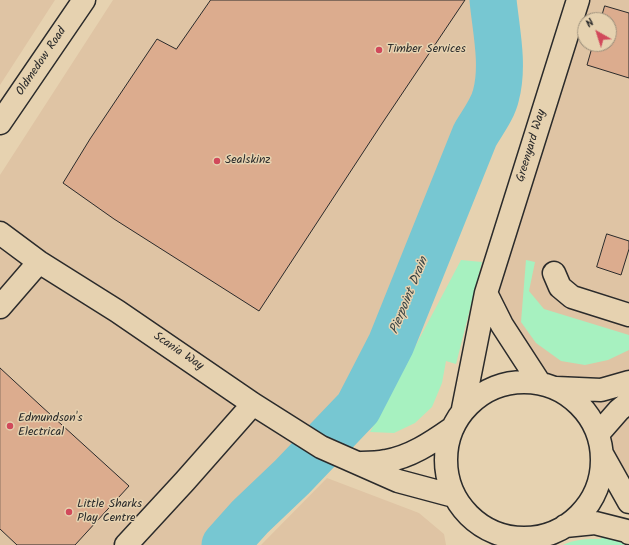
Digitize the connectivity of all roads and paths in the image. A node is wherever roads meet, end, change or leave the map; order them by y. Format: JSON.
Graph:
{"nodes":[{"id":1,"x":84,"y":0,"type":"edge"},
{"id":2,"x":578,"y":0,"type":"edge"},
{"id":3,"x":0,"y":123,"type":"edge"},
{"id":4,"x":0,"y":233,"type":"edge"},
{"id":5,"x":39,"y":262,"type":"junction"},
{"id":6,"x":554,"y":273,"type":"dead end"},
{"id":7,"x":486,"y":293,"type":"junction"},
{"id":8,"x":0,"y":307,"type":"edge"},
{"id":9,"x":629,"y":315,"type":"edge"},
{"id":10,"x":629,"y":382,"type":"edge"},
{"id":11,"x":547,"y":385,"type":"junction"},
{"id":12,"x":629,"y":402,"type":"edge"},
{"id":13,"x":253,"y":404,"type":"junction"},
{"id":14,"x":463,"y":409,"type":"junction"},
{"id":15,"x":451,"y":429,"type":"junction"},
{"id":16,"x":600,"y":444,"type":"junction"},
{"id":17,"x":360,"y":464,"type":"junction"},
{"id":18,"x":454,"y":496,"type":"junction"},
{"id":19,"x":629,"y":502,"type":"edge"},
{"id":20,"x":471,"y":519,"type":"junction"},
{"id":21,"x":629,"y":533,"type":"edge"},
{"id":22,"x":550,"y":535,"type":"edge"},
{"id":23,"x":126,"y":545,"type":"edge"},
{"id":24,"x":481,"y":545,"type":"edge"}],
"edges":[{"from":1,"to":3,"type":"street","name":"Oldmedow Road"},
{"from":2,"to":7,"type":"street","name":"Greenyard Way"},
{"from":4,"to":5,"type":"street","name":"Scania Way"},
{"from":5,"to":8,"type":"street"},
{"from":5,"to":13,"type":"street","name":"Scania Way"},
{"from":6,"to":9,"type":"street"},
{"from":7,"to":11,"type":"street"},
{"from":7,"to":14,"type":"street","name":"Greenyard Way"},
{"from":10,"to":11,"type":"street"},
{"from":11,"to":14,"type":"street"},
{"from":11,"to":16,"type":"street"},
{"from":12,"to":16,"type":"street"},
{"from":13,"to":17,"type":"street","name":"Scania Way"},
{"from":13,"to":23,"type":"street"},
{"from":14,"to":15,"type":"street"},
{"from":15,"to":17,"type":"street"},
{"from":15,"to":18,"type":"street"},
{"from":16,"to":19,"type":"street"},
{"from":16,"to":22,"type":"street"},
{"from":17,"to":18,"type":"street","name":"Scania Way"},
{"from":18,"to":20,"type":"street"},
{"from":20,"to":22,"type":"street"},
{"from":20,"to":24,"type":"street"},
{"from":21,"to":22,"type":"street"}]}
